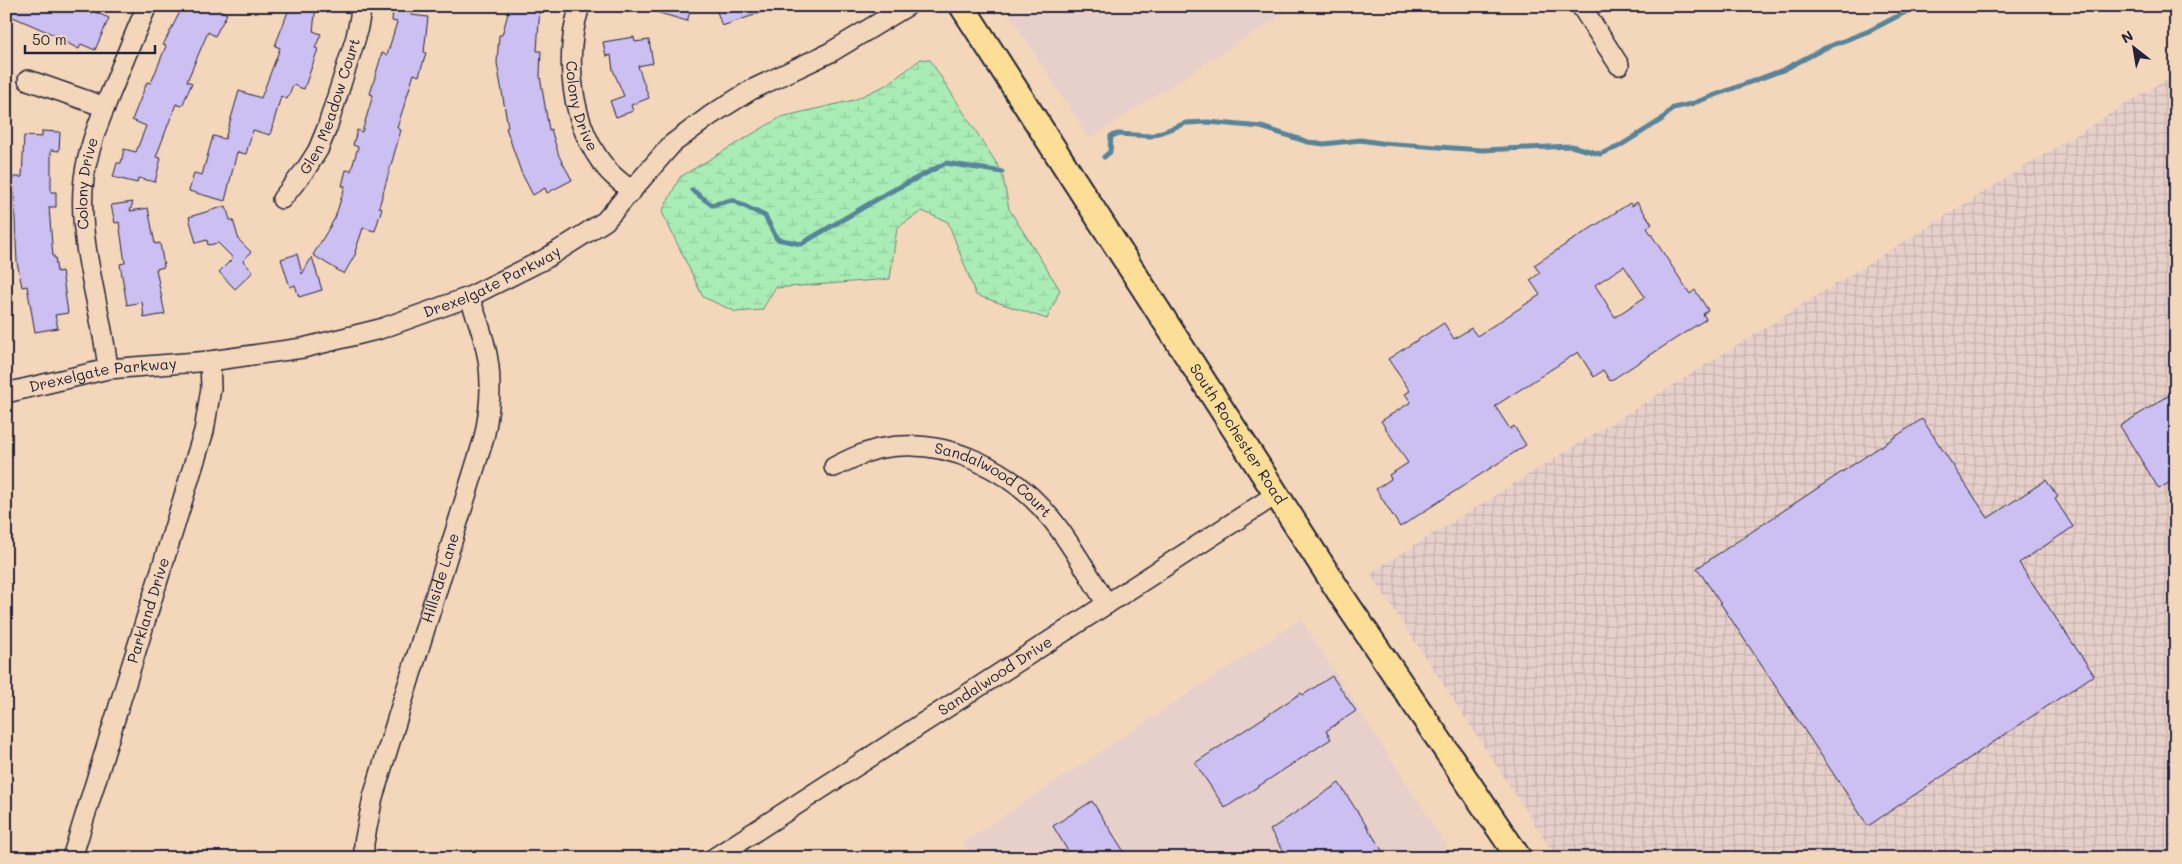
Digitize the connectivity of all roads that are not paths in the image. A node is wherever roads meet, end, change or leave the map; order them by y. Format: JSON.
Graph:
{"nodes":[{"id":1,"x":147,"y":6,"type":"edge"},
{"id":2,"x":362,"y":6,"type":"edge"},
{"id":3,"x":580,"y":6,"type":"edge"},
{"id":4,"x":907,"y":6,"type":"edge"},
{"id":5,"x":962,"y":6,"type":"edge"},
{"id":6,"x":1582,"y":6,"type":"edge"},
{"id":7,"x":1619,"y":65,"type":"dead end"},
{"id":8,"x":28,"y":80,"type":"dead end"},
{"id":9,"x":105,"y":107,"type":"junction"},
{"id":10,"x":632,"y":191,"type":"junction"},
{"id":11,"x":282,"y":199,"type":"dead end"},
{"id":12,"x":469,"y":297,"type":"junction"},
{"id":13,"x":210,"y":361,"type":"junction"},
{"id":14,"x":108,"y":369,"type":"junction"},
{"id":15,"x":6,"y":393,"type":"edge"},
{"id":16,"x":834,"y":467,"type":"dead end"},
{"id":17,"x":1277,"y":494,"type":"junction"},
{"id":18,"x":1107,"y":604,"type":"junction"},
{"id":19,"x":72,"y":858,"type":"edge"},
{"id":20,"x":364,"y":858,"type":"edge"},
{"id":21,"x":714,"y":858,"type":"edge"},
{"id":22,"x":1519,"y":858,"type":"edge"}],
"edges":[{"from":1,"to":9,"type":"street","name":"Colony Drive"},
{"from":2,"to":11,"type":"street","name":"Glen Meadow Court"},
{"from":3,"to":10,"type":"street","name":"Colony Drive"},
{"from":4,"to":10,"type":"street","name":"Drexelgate Parkway"},
{"from":5,"to":17,"type":"main road","name":"South Rochester Road"},
{"from":6,"to":7,"type":"street"},
{"from":8,"to":9,"type":"street"},
{"from":9,"to":14,"type":"street","name":"Colony Drive"},
{"from":10,"to":12,"type":"street","name":"Drexelgate Parkway"},
{"from":12,"to":13,"type":"street","name":"Drexelgate Parkway"},
{"from":12,"to":20,"type":"street","name":"Hillside Lane"},
{"from":13,"to":14,"type":"street","name":"Drexelgate Parkway"},
{"from":13,"to":19,"type":"street","name":"Parkland Drive"},
{"from":14,"to":15,"type":"street","name":"Drexelgate Parkway"},
{"from":16,"to":18,"type":"street","name":"Sandalwood Court"},
{"from":17,"to":18,"type":"street","name":"Sandalwood Drive"},
{"from":17,"to":22,"type":"main road","name":"South Rochester Road"},
{"from":18,"to":21,"type":"street","name":"Sandalwood Drive"}]}
